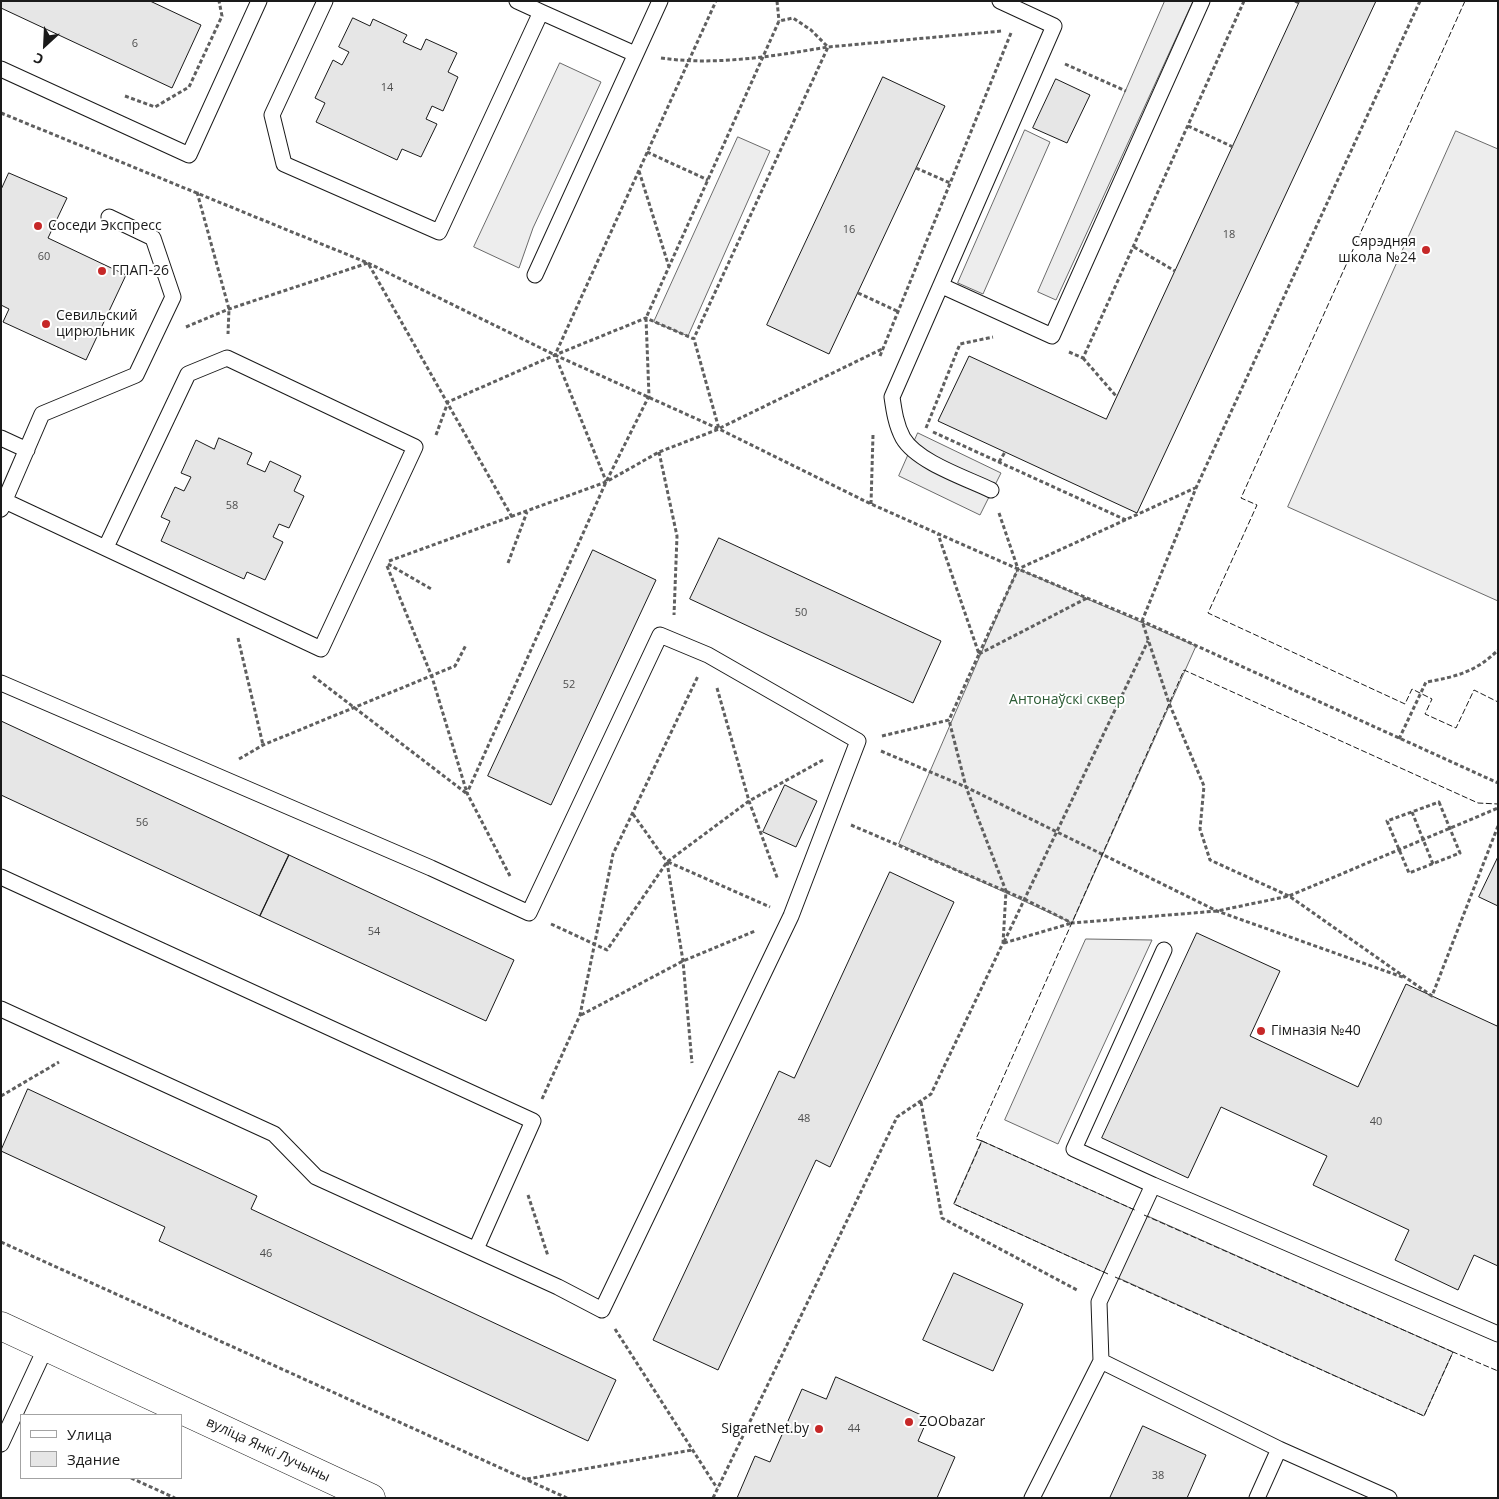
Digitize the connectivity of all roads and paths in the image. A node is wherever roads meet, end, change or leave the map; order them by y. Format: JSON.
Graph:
{"nodes":[{"id":1,"x":219,"y":1,"type":"edge"},
{"id":2,"x":260,"y":1,"type":"edge"},
{"id":3,"x":325,"y":1,"type":"edge"},
{"id":4,"x":517,"y":1,"type":"edge"},
{"id":5,"x":660,"y":1,"type":"edge"},
{"id":6,"x":716,"y":1,"type":"edge"},
{"id":7,"x":777,"y":1,"type":"edge"},
{"id":8,"x":1000,"y":1,"type":"edge"},
{"id":9,"x":1202,"y":1,"type":"edge"},
{"id":10,"x":1244,"y":1,"type":"edge"},
{"id":11,"x":1295,"y":1,"type":"edge"},
{"id":12,"x":1420,"y":1,"type":"edge"},
{"id":13,"x":1300,"y":3,"type":"dead end"},
{"id":14,"x":541,"y":12,"type":"junction"},
{"id":15,"x":779,"y":21,"type":"junction"},
{"id":16,"x":828,"y":47,"type":"junction"},
{"id":17,"x":1042,"y":53,"type":"junction"},
{"id":18,"x":635,"y":54,"type":"junction"},
{"id":19,"x":763,"y":57,"type":"junction"},
{"id":20,"x":688,"y":62,"type":"junction"},
{"id":21,"x":1,"y":69,"type":"edge"},
{"id":22,"x":1126,"y":91,"type":"dead end"},
{"id":23,"x":120,"y":94,"type":"dead end"},
{"id":24,"x":1,"y":113,"type":"edge"},
{"id":25,"x":1188,"y":126,"type":"junction"},
{"id":26,"x":1233,"y":147,"type":"dead end"},
{"id":27,"x":647,"y":152,"type":"junction"},
{"id":28,"x":916,"y":168,"type":"dead end"},
{"id":29,"x":639,"y":170,"type":"junction"},
{"id":30,"x":708,"y":180,"type":"junction"},
{"id":31,"x":950,"y":183,"type":"junction"},
{"id":32,"x":196,"y":192,"type":"junction"},
{"id":33,"x":109,"y":217,"type":"dead end"},
{"id":34,"x":1134,"y":247,"type":"junction"},
{"id":35,"x":368,"y":263,"type":"junction"},
{"id":36,"x":670,"y":268,"type":"junction"},
{"id":37,"x":1175,"y":271,"type":"dead end"},
{"id":38,"x":535,"y":275,"type":"dead end"},
{"id":39,"x":942,"y":286,"type":"junction"},
{"id":40,"x":858,"y":293,"type":"dead end"},
{"id":41,"x":229,"y":309,"type":"junction"},
{"id":42,"x":897,"y":311,"type":"junction"},
{"id":43,"x":646,"y":318,"type":"junction"},
{"id":44,"x":994,"y":336,"type":"dead end"},
{"id":45,"x":694,"y":338,"type":"junction"},
{"id":46,"x":152,"y":340,"type":"junction"},
{"id":47,"x":882,"y":348,"type":"junction"},
{"id":48,"x":1065,"y":350,"type":"dead end"},
{"id":49,"x":555,"y":355,"type":"junction"},
{"id":50,"x":226,"y":358,"type":"junction"},
{"id":51,"x":880,"y":358,"type":"dead end"},
{"id":52,"x":1083,"y":358,"type":"junction"},
{"id":53,"x":649,"y":396,"type":"junction"},
{"id":54,"x":1116,"y":396,"type":"dead end"},
{"id":55,"x":448,"y":402,"type":"junction"},
{"id":56,"x":923,"y":421,"type":"dead end"},
{"id":57,"x":926,"y":428,"type":"junction"},
{"id":58,"x":719,"y":429,"type":"junction"},
{"id":59,"x":873,"y":434,"type":"dead end"},
{"id":60,"x":1,"y":438,"type":"edge"},
{"id":61,"x":434,"y":438,"type":"dead end"},
{"id":62,"x":27,"y":450,"type":"junction"},
{"id":63,"x":659,"y":452,"type":"junction"},
{"id":64,"x":1005,"y":452,"type":"dead end"},
{"id":65,"x":1000,"y":462,"type":"junction"},
{"id":66,"x":606,"y":482,"type":"junction"},
{"id":67,"x":1196,"y":488,"type":"junction"},
{"id":68,"x":992,"y":490,"type":"joint"},
{"id":69,"x":871,"y":504,"type":"junction"},
{"id":70,"x":3,"y":505,"type":"edge"},
{"id":71,"x":527,"y":512,"type":"junction"},
{"id":72,"x":512,"y":517,"type":"junction"},
{"id":73,"x":1126,"y":520,"type":"junction"},
{"id":74,"x":938,"y":534,"type":"junction"},
{"id":75,"x":106,"y":547,"type":"junction"},
{"id":76,"x":389,"y":554,"type":"dead end"},
{"id":77,"x":386,"y":563,"type":"junction"},
{"id":78,"x":508,"y":563,"type":"dead end"},
{"id":79,"x":1018,"y":569,"type":"junction"},
{"id":80,"x":433,"y":590,"type":"dead end"},
{"id":81,"x":1088,"y":598,"type":"junction"},
{"id":82,"x":231,"y":607,"type":"junction"},
{"id":83,"x":1142,"y":621,"type":"junction"},
{"id":84,"x":673,"y":640,"type":"junction"},
{"id":85,"x":1148,"y":640,"type":"junction"},
{"id":86,"x":466,"y":645,"type":"dead end"},
{"id":87,"x":1498,"y":650,"type":"edge"},
{"id":88,"x":979,"y":654,"type":"junction"},
{"id":89,"x":708,"y":655,"type":"junction"},
{"id":90,"x":313,"y":676,"type":"dead end"},
{"id":91,"x":432,"y":677,"type":"junction"},
{"id":92,"x":1,"y":684,"type":"edge"},
{"id":93,"x":355,"y":708,"type":"junction"},
{"id":94,"x":949,"y":720,"type":"junction"},
{"id":95,"x":1400,"y":739,"type":"junction"},
{"id":96,"x":858,"y":741,"type":"junction"},
{"id":97,"x":263,"y":745,"type":"junction"},
{"id":98,"x":212,"y":774,"type":"junction"},
{"id":99,"x":1498,"y":783,"type":"edge"},
{"id":100,"x":966,"y":787,"type":"junction"},
{"id":101,"x":467,"y":793,"type":"junction"},
{"id":102,"x":749,"y":801,"type":"junction"},
{"id":103,"x":1498,"y":808,"type":"edge"},
{"id":104,"x":1412,"y":812,"type":"junction"},
{"id":105,"x":633,"y":814,"type":"junction"},
{"id":106,"x":829,"y":816,"type":"junction"},
{"id":107,"x":1498,"y":826,"type":"edge"},
{"id":108,"x":1449,"y":828,"type":"junction"},
{"id":109,"x":1056,"y":833,"type":"junction"},
{"id":110,"x":1423,"y":840,"type":"junction"},
{"id":111,"x":1400,"y":850,"type":"junction"},
{"id":112,"x":667,"y":862,"type":"junction"},
{"id":113,"x":1433,"y":864,"type":"junction"},
{"id":114,"x":1,"y":876,"type":"edge"},
{"id":115,"x":1006,"y":891,"type":"junction"},
{"id":116,"x":1289,"y":896,"type":"junction"},
{"id":117,"x":1024,"y":899,"type":"junction"},
{"id":118,"x":1217,"y":912,"type":"junction"},
{"id":119,"x":529,"y":913,"type":"junction"},
{"id":120,"x":790,"y":916,"type":"junction"},
{"id":121,"x":1072,"y":923,"type":"junction"},
{"id":122,"x":1003,"y":943,"type":"junction"},
{"id":123,"x":594,"y":945,"type":"junction"},
{"id":124,"x":1164,"y":950,"type":"dead end"},
{"id":125,"x":683,"y":961,"type":"junction"},
{"id":126,"x":1409,"y":980,"type":"junction"},
{"id":127,"x":1,"y":1009,"type":"edge"},
{"id":128,"x":580,"y":1016,"type":"junction"},
{"id":129,"x":84,"y":1047,"type":"junction"},
{"id":130,"x":692,"y":1066,"type":"dead end"},
{"id":131,"x":1,"y":1096,"type":"edge"},
{"id":132,"x":921,"y":1101,"type":"junction"},
{"id":133,"x":532,"y":1121,"type":"junction"},
{"id":134,"x":516,"y":1160,"type":"junction"},
{"id":135,"x":1153,"y":1185,"type":"junction"},
{"id":136,"x":1,"y":1242,"type":"edge"},
{"id":137,"x":476,"y":1249,"type":"junction"},
{"id":138,"x":558,"y":1287,"type":"junction"},
{"id":139,"x":1099,"y":1302,"type":"junction"},
{"id":140,"x":602,"y":1310,"type":"junction"},
{"id":141,"x":1,"y":1326,"type":"edge"},
{"id":142,"x":1498,"y":1334,"type":"edge"},
{"id":143,"x":46,"y":1347,"type":"junction"},
{"id":144,"x":1101,"y":1361,"type":"junction"},
{"id":145,"x":1,"y":1444,"type":"edge"},
{"id":146,"x":1279,"y":1449,"type":"junction"},
{"id":147,"x":692,"y":1450,"type":"junction"},
{"id":148,"x":133,"y":1479,"type":"edge"},
{"id":149,"x":526,"y":1479,"type":"junction"},
{"id":150,"x":717,"y":1488,"type":"junction"},
{"id":151,"x":175,"y":1498,"type":"edge"},
{"id":152,"x":371,"y":1498,"type":"edge"},
{"id":153,"x":567,"y":1498,"type":"edge"},
{"id":154,"x":713,"y":1498,"type":"edge"},
{"id":155,"x":1032,"y":1498,"type":"edge"},
{"id":156,"x":1257,"y":1498,"type":"edge"},
{"id":157,"x":1389,"y":1498,"type":"edge"}],
"edges":[{"from":1,"to":23,"type":"path"},
{"from":2,"to":21,"type":"lane"},
{"from":3,"to":14,"type":"lane"},
{"from":4,"to":14,"type":"lane"},
{"from":5,"to":18,"type":"lane"},
{"from":6,"to":20,"type":"path"},
{"from":7,"to":15,"type":"path"},
{"from":8,"to":17,"type":"lane"},
{"from":9,"to":39,"type":"lane"},
{"from":10,"to":25,"type":"path"},
{"from":11,"to":13,"type":"path"},
{"from":12,"to":67,"type":"path"},
{"from":14,"to":18,"type":"lane"},
{"from":15,"to":16,"type":"path"},
{"from":15,"to":19,"type":"path"},
{"from":16,"to":19,"type":"path"},
{"from":16,"to":31,"type":"path"},
{"from":16,"to":45,"type":"path"},
{"from":17,"to":22,"type":"path"},
{"from":17,"to":39,"type":"lane"},
{"from":18,"to":20,"type":"path"},
{"from":18,"to":38,"type":"lane"},
{"from":19,"to":20,"type":"path"},
{"from":19,"to":30,"type":"path"},
{"from":20,"to":27,"type":"path"},
{"from":24,"to":32,"type":"path"},
{"from":25,"to":26,"type":"path"},
{"from":25,"to":34,"type":"path"},
{"from":27,"to":29,"type":"path"},
{"from":27,"to":30,"type":"path"},
{"from":28,"to":31,"type":"path"},
{"from":29,"to":36,"type":"path"},
{"from":29,"to":49,"type":"path"},
{"from":30,"to":36,"type":"path"},
{"from":31,"to":42,"type":"path"},
{"from":32,"to":35,"type":"path"},
{"from":32,"to":41,"type":"path"},
{"from":33,"to":46,"type":"lane"},
{"from":34,"to":37,"type":"path"},
{"from":34,"to":52,"type":"path"},
{"from":35,"to":41,"type":"path"},
{"from":35,"to":49,"type":"path"},
{"from":35,"to":55,"type":"path"},
{"from":36,"to":43,"type":"path"},
{"from":39,"to":68,"type":"lane"},
{"from":40,"to":42,"type":"path"},
{"from":41,"to":46,"type":"path"},
{"from":41,"to":50,"type":"path"},
{"from":42,"to":47,"type":"path"},
{"from":43,"to":45,"type":"path"},
{"from":43,"to":49,"type":"path"},
{"from":43,"to":53,"type":"path"},
{"from":44,"to":57,"type":"path"},
{"from":45,"to":58,"type":"path"},
{"from":46,"to":62,"type":"lane"},
{"from":47,"to":51,"type":"path"},
{"from":47,"to":58,"type":"path"},
{"from":48,"to":52,"type":"path"},
{"from":49,"to":53,"type":"path"},
{"from":49,"to":55,"type":"path"},
{"from":49,"to":66,"type":"path"},
{"from":50,"to":75,"type":"lane"},
{"from":50,"to":82,"type":"lane"},
{"from":52,"to":54,"type":"path"},
{"from":53,"to":58,"type":"path"},
{"from":53,"to":66,"type":"path"},
{"from":55,"to":61,"type":"path"},
{"from":55,"to":72,"type":"path"},
{"from":56,"to":57,"type":"path"},
{"from":57,"to":65,"type":"path"},
{"from":58,"to":63,"type":"path"},
{"from":58,"to":69,"type":"path"},
{"from":59,"to":69,"type":"path"},
{"from":60,"to":62,"type":"lane"},
{"from":62,"to":70,"type":"lane"},
{"from":63,"to":66,"type":"path"},
{"from":63,"to":84,"type":"path"},
{"from":64,"to":65,"type":"path"},
{"from":65,"to":73,"type":"path"},
{"from":66,"to":71,"type":"path"},
{"from":66,"to":101,"type":"path"},
{"from":67,"to":73,"type":"path"},
{"from":67,"to":83,"type":"path"},
{"from":68,"to":79,"type":"path"},
{"from":69,"to":74,"type":"path"},
{"from":70,"to":75,"type":"lane"},
{"from":71,"to":72,"type":"path"},
{"from":71,"to":78,"type":"path"},
{"from":72,"to":77,"type":"path"},
{"from":73,"to":79,"type":"path"},
{"from":74,"to":79,"type":"path"},
{"from":74,"to":88,"type":"path"},
{"from":75,"to":82,"type":"lane"},
{"from":76,"to":77,"type":"path"},
{"from":77,"to":80,"type":"path"},
{"from":77,"to":91,"type":"path"},
{"from":79,"to":81,"type":"path"},
{"from":79,"to":88,"type":"path"},
{"from":81,"to":83,"type":"path"},
{"from":81,"to":88,"type":"path"},
{"from":82,"to":97,"type":"path"},
{"from":83,"to":85,"type":"path"},
{"from":83,"to":95,"type":"path"},
{"from":84,"to":89,"type":"lane"},
{"from":84,"to":119,"type":"lane"},
{"from":85,"to":109,"type":"path"},
{"from":85,"to":116,"type":"path"},
{"from":86,"to":91,"type":"path"},
{"from":87,"to":95,"type":"path"},
{"from":88,"to":94,"type":"path"},
{"from":89,"to":96,"type":"lane"},
{"from":89,"to":102,"type":"path"},
{"from":89,"to":105,"type":"path"},
{"from":90,"to":93,"type":"path"},
{"from":91,"to":93,"type":"path"},
{"from":91,"to":101,"type":"path"},
{"from":92,"to":98,"type":"lane"},
{"from":93,"to":97,"type":"path"},
{"from":93,"to":101,"type":"path"},
{"from":94,"to":96,"type":"path"},
{"from":94,"to":100,"type":"path"},
{"from":95,"to":99,"type":"path"},
{"from":96,"to":100,"type":"path"},
{"from":96,"to":102,"type":"path"},
{"from":96,"to":106,"type":"lane"},
{"from":97,"to":98,"type":"path"},
{"from":98,"to":119,"type":"lane"},
{"from":100,"to":109,"type":"path"},
{"from":100,"to":115,"type":"path"},
{"from":101,"to":119,"type":"path"},
{"from":102,"to":112,"type":"path"},
{"from":102,"to":120,"type":"path"},
{"from":103,"to":108,"type":"path"},
{"from":104,"to":108,"type":"path"},
{"from":104,"to":110,"type":"path"},
{"from":104,"to":111,"type":"path"},
{"from":105,"to":112,"type":"path"},
{"from":105,"to":123,"type":"path"},
{"from":106,"to":115,"type":"path"},
{"from":106,"to":120,"type":"lane"},
{"from":107,"to":126,"type":"path"},
{"from":108,"to":110,"type":"path"},
{"from":108,"to":113,"type":"path"},
{"from":109,"to":117,"type":"path"},
{"from":109,"to":118,"type":"path"},
{"from":110,"to":111,"type":"path"},
{"from":110,"to":113,"type":"path"},
{"from":111,"to":113,"type":"path"},
{"from":111,"to":116,"type":"path"},
{"from":112,"to":120,"type":"path"},
{"from":112,"to":123,"type":"path"},
{"from":112,"to":125,"type":"path"},
{"from":114,"to":133,"type":"lane"},
{"from":115,"to":117,"type":"path"},
{"from":115,"to":122,"type":"path"},
{"from":116,"to":118,"type":"path"},
{"from":116,"to":126,"type":"path"},
{"from":117,"to":121,"type":"path"},
{"from":117,"to":122,"type":"path"},
{"from":118,"to":121,"type":"path"},
{"from":118,"to":126,"type":"path"},
{"from":119,"to":123,"type":"path"},
{"from":120,"to":125,"type":"path"},
{"from":120,"to":140,"type":"lane"},
{"from":121,"to":122,"type":"path"},
{"from":122,"to":132,"type":"path"},
{"from":123,"to":128,"type":"path"},
{"from":124,"to":135,"type":"lane"},
{"from":125,"to":128,"type":"path"},
{"from":125,"to":130,"type":"path"},
{"from":127,"to":129,"type":"lane"},
{"from":128,"to":133,"type":"path"},
{"from":129,"to":131,"type":"path"},
{"from":129,"to":137,"type":"lane"},
{"from":132,"to":139,"type":"path"},
{"from":132,"to":150,"type":"path"},
{"from":133,"to":134,"type":"lane"},
{"from":134,"to":137,"type":"lane"},
{"from":134,"to":138,"type":"path"},
{"from":135,"to":139,"type":"lane"},
{"from":135,"to":142,"type":"lane"},
{"from":136,"to":149,"type":"path"},
{"from":137,"to":138,"type":"lane"},
{"from":138,"to":140,"type":"lane"},
{"from":139,"to":144,"type":"lane"},
{"from":140,"to":147,"type":"path"},
{"from":141,"to":143,"type":"main road","name":"вуліца Янкі Лучыны"},
{"from":143,"to":145,"type":"lane"},
{"from":143,"to":152,"type":"main road","name":"вуліца Янкі Лучыны"},
{"from":144,"to":146,"type":"lane"},
{"from":144,"to":155,"type":"lane"},
{"from":146,"to":156,"type":"lane"},
{"from":146,"to":157,"type":"lane"},
{"from":147,"to":149,"type":"path"},
{"from":147,"to":150,"type":"path"},
{"from":148,"to":151,"type":"path"},
{"from":149,"to":153,"type":"path"},
{"from":150,"to":154,"type":"path"}]}
